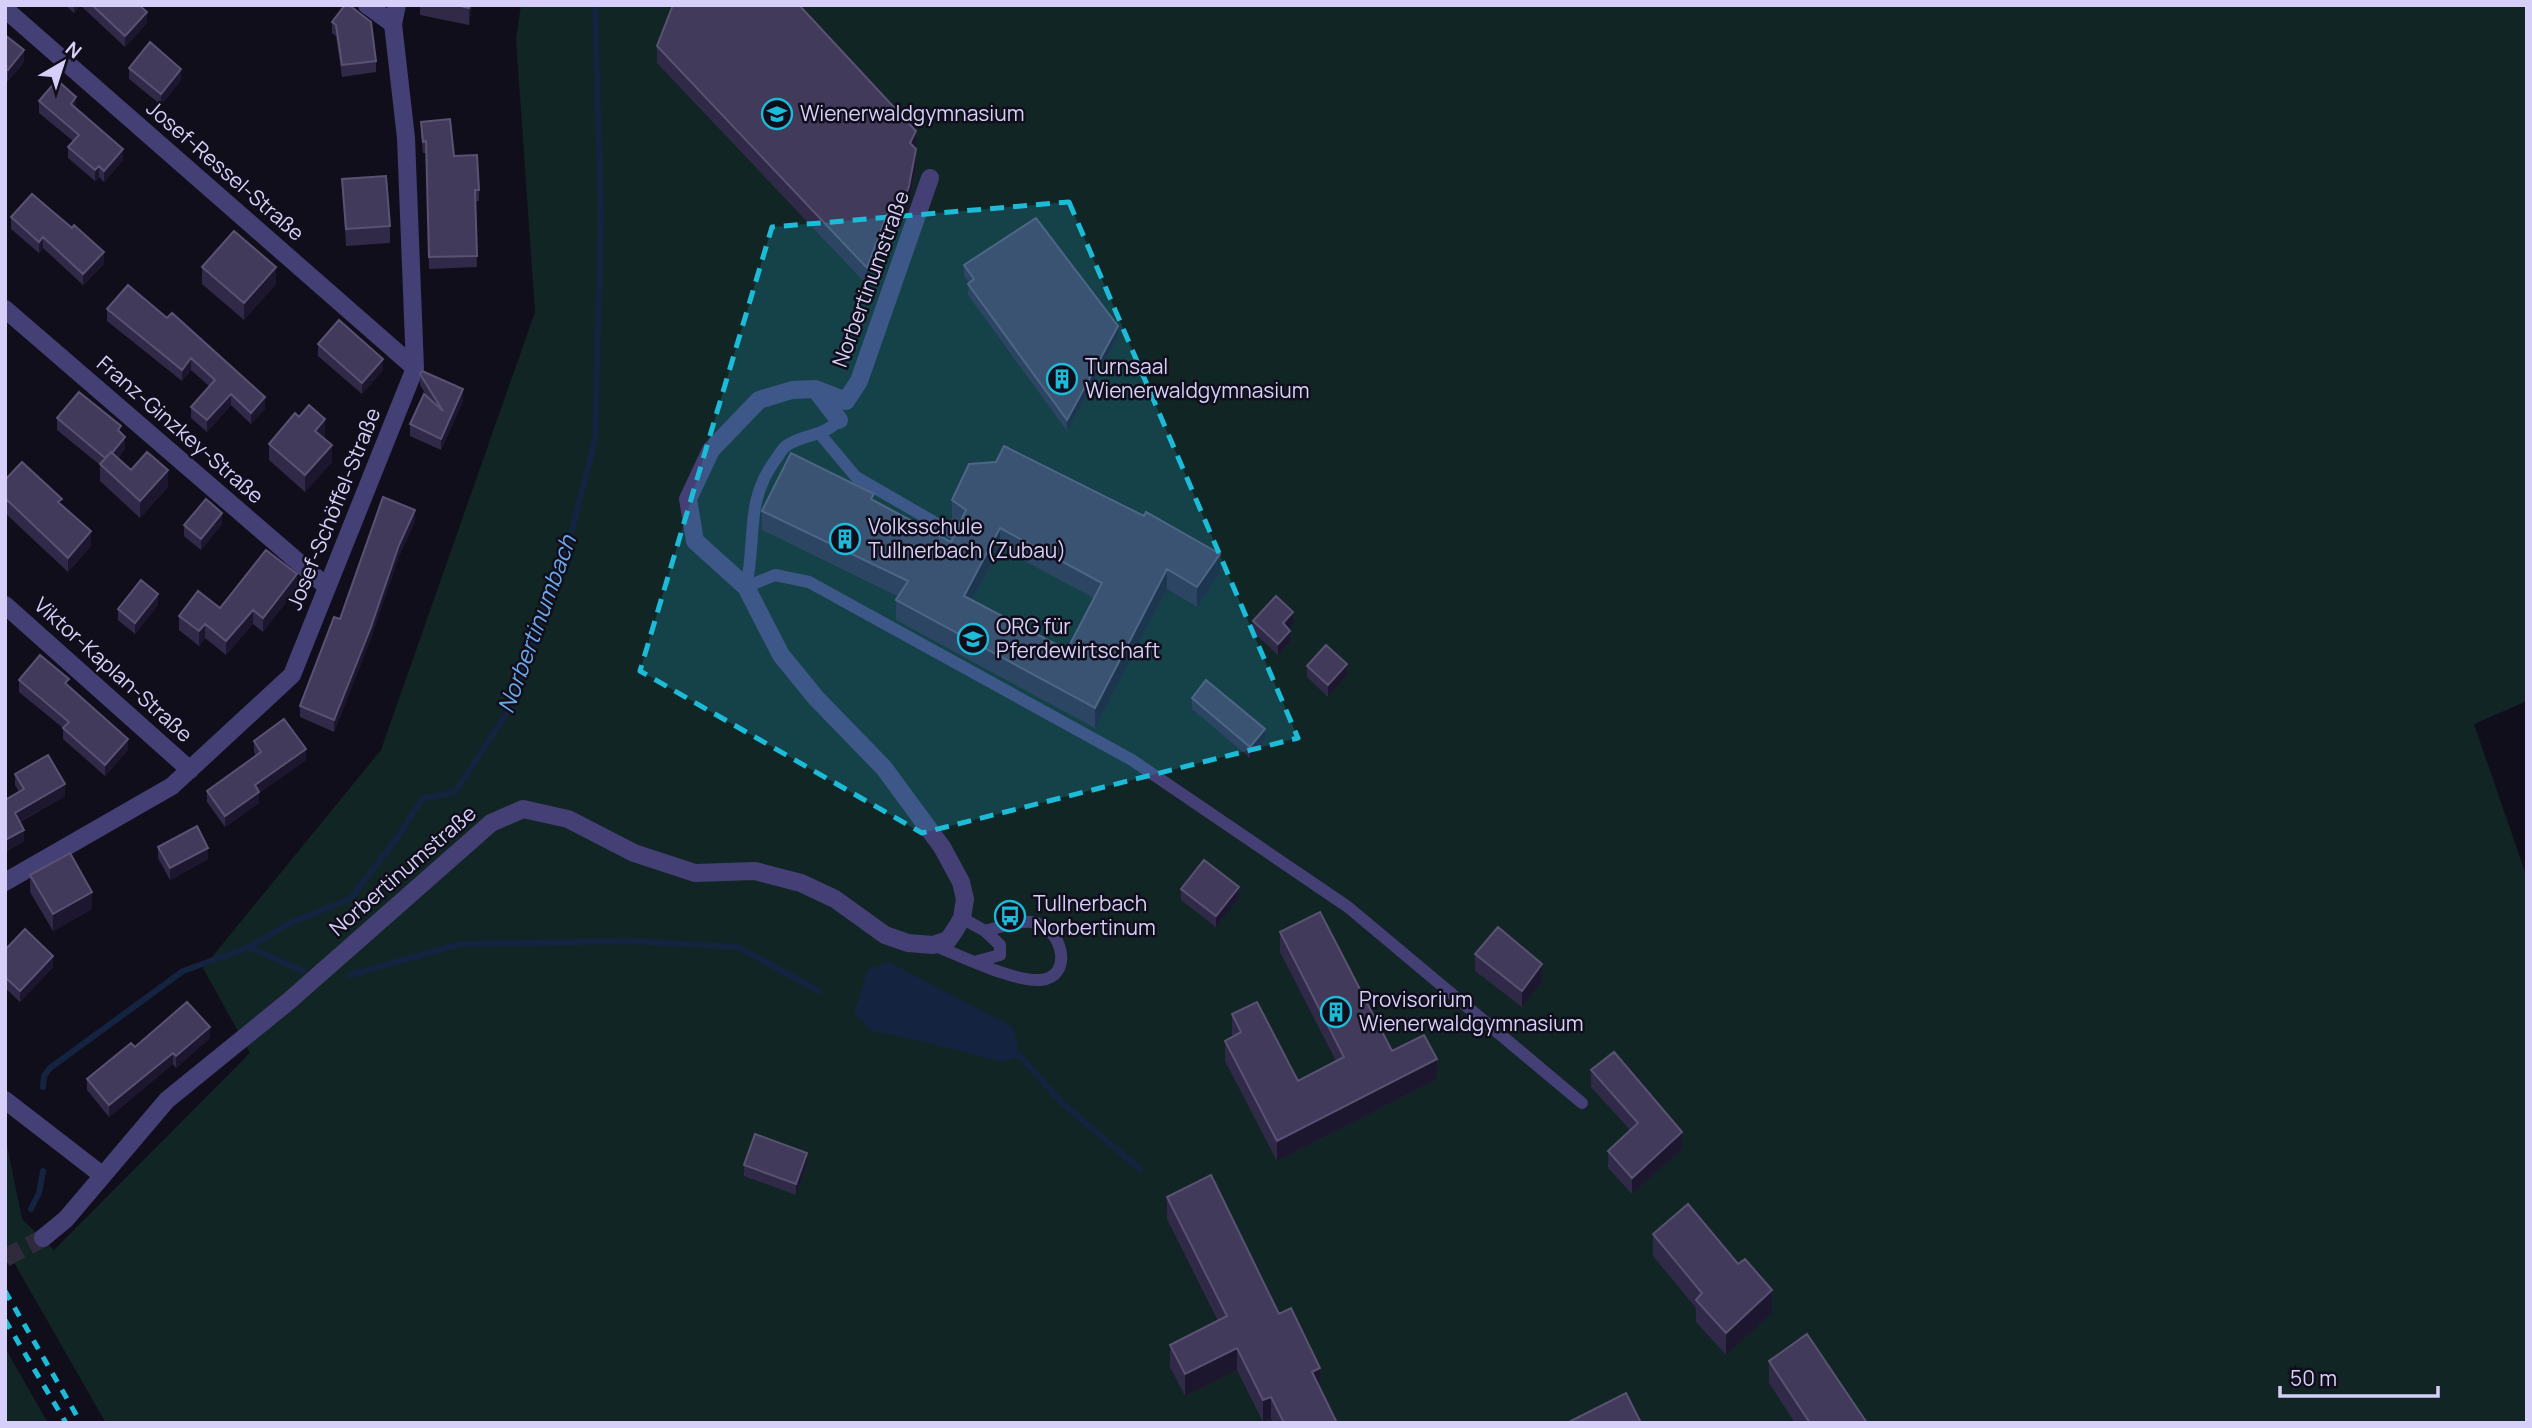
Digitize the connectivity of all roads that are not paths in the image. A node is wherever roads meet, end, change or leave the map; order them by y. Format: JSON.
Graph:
{"nodes":[{"id":1,"x":367,"y":5,"type":"edge"},
{"id":2,"x":397,"y":5,"type":"edge"},
{"id":3,"x":5,"y":9,"type":"edge"},
{"id":4,"x":393,"y":24,"type":"junction"},
{"id":5,"x":930,"y":178,"type":"dead end"},
{"id":6,"x":9,"y":319,"type":"edge"},
{"id":7,"x":415,"y":368,"type":"junction"},
{"id":8,"x":815,"y":389,"type":"junction"},
{"id":9,"x":839,"y":421,"type":"joint"},
{"id":10,"x":820,"y":433,"type":"junction"},
{"id":11,"x":953,"y":533,"type":"edge"},
{"id":12,"x":326,"y":586,"type":"junction"},
{"id":13,"x":746,"y":587,"type":"junction"},
{"id":14,"x":5,"y":605,"type":"edge"},
{"id":15,"x":190,"y":769,"type":"junction"},
{"id":16,"x":5,"y":882,"type":"edge"},
{"id":17,"x":962,"y":918,"type":"junction"},
{"id":18,"x":985,"y":931,"type":"junction"},
{"id":19,"x":933,"y":945,"type":"junction"},
{"id":20,"x":978,"y":961,"type":"junction"},
{"id":21,"x":5,"y":1100,"type":"edge"},
{"id":22,"x":1582,"y":1103,"type":"dead end"},
{"id":23,"x":102,"y":1175,"type":"junction"},
{"id":24,"x":43,"y":1238,"type":"tunnel mouth"}],
"edges":[{"from":1,"to":4,"type":"street"},
{"from":2,"to":4,"type":"street","name":"Josef-Schöffel-Straße"},
{"from":3,"to":7,"type":"street","name":"Josef-Ressel-Straße"},
{"from":4,"to":7,"type":"street","name":"Josef-Schöffel-Straße"},
{"from":5,"to":8,"type":"street","name":"Norbertinumstraße"},
{"from":6,"to":12,"type":"street","name":"Franz-Ginzkey-Straße"},
{"from":7,"to":12,"type":"street","name":"Josef-Schöffel-Straße"},
{"from":8,"to":9,"type":"street","name":"Norbertinumstraße"},
{"from":8,"to":13,"type":"street","name":"Norbertinumstraße"},
{"from":9,"to":10,"type":"lane"},
{"from":10,"to":11,"type":"lane"},
{"from":10,"to":13,"type":"lane"},
{"from":12,"to":15,"type":"street","name":"Josef-Schöffel-Straße"},
{"from":13,"to":17,"type":"street","name":"Norbertinumstraße"},
{"from":13,"to":22,"type":"lane"},
{"from":14,"to":15,"type":"street","name":"Viktor-Kaplan-Straße"},
{"from":15,"to":16,"type":"street","name":"Josef-Schöffel-Straße"},
{"from":17,"to":18,"type":"lane"},
{"from":17,"to":19,"type":"street"},
{"from":18,"to":20,"type":"lane"},
{"from":18,"to":20,"type":"lane"},
{"from":19,"to":20,"type":"lane"},
{"from":19,"to":23,"type":"street","name":"Norbertinumstraße"},
{"from":21,"to":23,"type":"street"},
{"from":23,"to":24,"type":"street","name":"Norbertinumstraße"}]}
